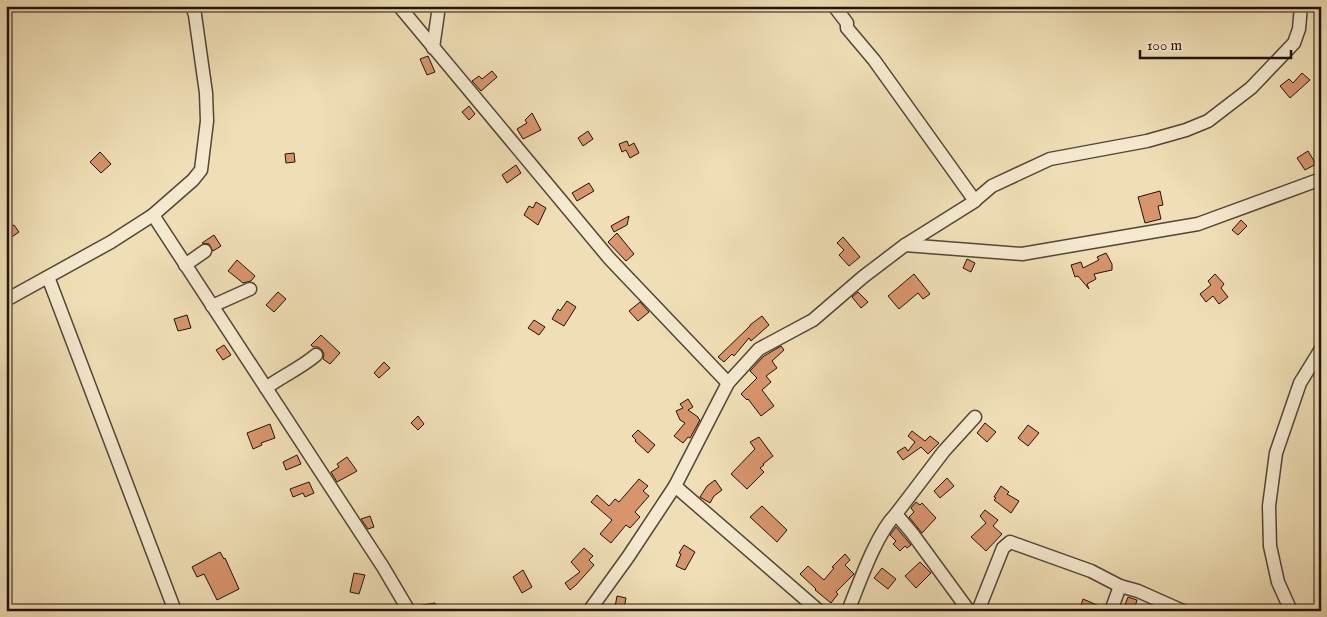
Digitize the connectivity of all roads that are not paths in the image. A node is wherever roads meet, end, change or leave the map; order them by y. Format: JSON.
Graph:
{"nodes":[{"id":1,"x":192,"y":6,"type":"edge"},
{"id":2,"x":399,"y":6,"type":"edge"},
{"id":3,"x":439,"y":6,"type":"edge"},
{"id":4,"x":834,"y":6,"type":"edge"},
{"id":5,"x":1301,"y":6,"type":"edge"},
{"id":6,"x":433,"y":48,"type":"junction"},
{"id":7,"x":1321,"y":179,"type":"edge"},
{"id":8,"x":975,"y":201,"type":"junction"},
{"id":9,"x":153,"y":215,"type":"junction"},
{"id":10,"x":904,"y":245,"type":"junction"},
{"id":11,"x":205,"y":251,"type":"dead end"},
{"id":12,"x":185,"y":265,"type":"junction"},
{"id":13,"x":48,"y":277,"type":"junction"},
{"id":14,"x":250,"y":289,"type":"dead end"},
{"id":15,"x":6,"y":300,"type":"edge"},
{"id":16,"x":212,"y":306,"type":"junction"},
{"id":17,"x":1321,"y":349,"type":"edge"},
{"id":18,"x":316,"y":356,"type":"dead end"},
{"id":19,"x":728,"y":383,"type":"junction"},
{"id":20,"x":266,"y":388,"type":"junction"},
{"id":21,"x":975,"y":417,"type":"dead end"},
{"id":22,"x":674,"y":486,"type":"junction"},
{"id":23,"x":896,"y":514,"type":"junction"},
{"id":24,"x":1120,"y":586,"type":"junction"},
{"id":25,"x":175,"y":611,"type":"edge"},
{"id":26,"x":409,"y":611,"type":"edge"},
{"id":27,"x":589,"y":611,"type":"edge"},
{"id":28,"x":819,"y":611,"type":"edge"},
{"id":29,"x":848,"y":611,"type":"edge"},
{"id":30,"x":969,"y":611,"type":"edge"},
{"id":31,"x":978,"y":611,"type":"edge"},
{"id":32,"x":1111,"y":611,"type":"edge"},
{"id":33,"x":1183,"y":611,"type":"edge"},
{"id":34,"x":1291,"y":611,"type":"edge"}],
"edges":[{"from":1,"to":9,"type":"street"},
{"from":2,"to":6,"type":"street"},
{"from":3,"to":6,"type":"street"},
{"from":4,"to":8,"type":"street"},
{"from":5,"to":8,"type":"street"},
{"from":6,"to":19,"type":"street"},
{"from":7,"to":10,"type":"street"},
{"from":8,"to":10,"type":"street"},
{"from":9,"to":12,"type":"street"},
{"from":9,"to":13,"type":"street"},
{"from":10,"to":19,"type":"street"},
{"from":11,"to":12,"type":"street"},
{"from":12,"to":16,"type":"street"},
{"from":13,"to":15,"type":"street"},
{"from":13,"to":25,"type":"street"},
{"from":14,"to":16,"type":"street"},
{"from":16,"to":20,"type":"street"},
{"from":17,"to":34,"type":"street"},
{"from":18,"to":20,"type":"street"},
{"from":19,"to":22,"type":"street"},
{"from":20,"to":26,"type":"street"},
{"from":21,"to":23,"type":"street"},
{"from":22,"to":27,"type":"street"},
{"from":22,"to":28,"type":"street"},
{"from":23,"to":29,"type":"street"},
{"from":23,"to":30,"type":"street"},
{"from":24,"to":31,"type":"street"},
{"from":24,"to":32,"type":"street"},
{"from":24,"to":33,"type":"street"}]}
